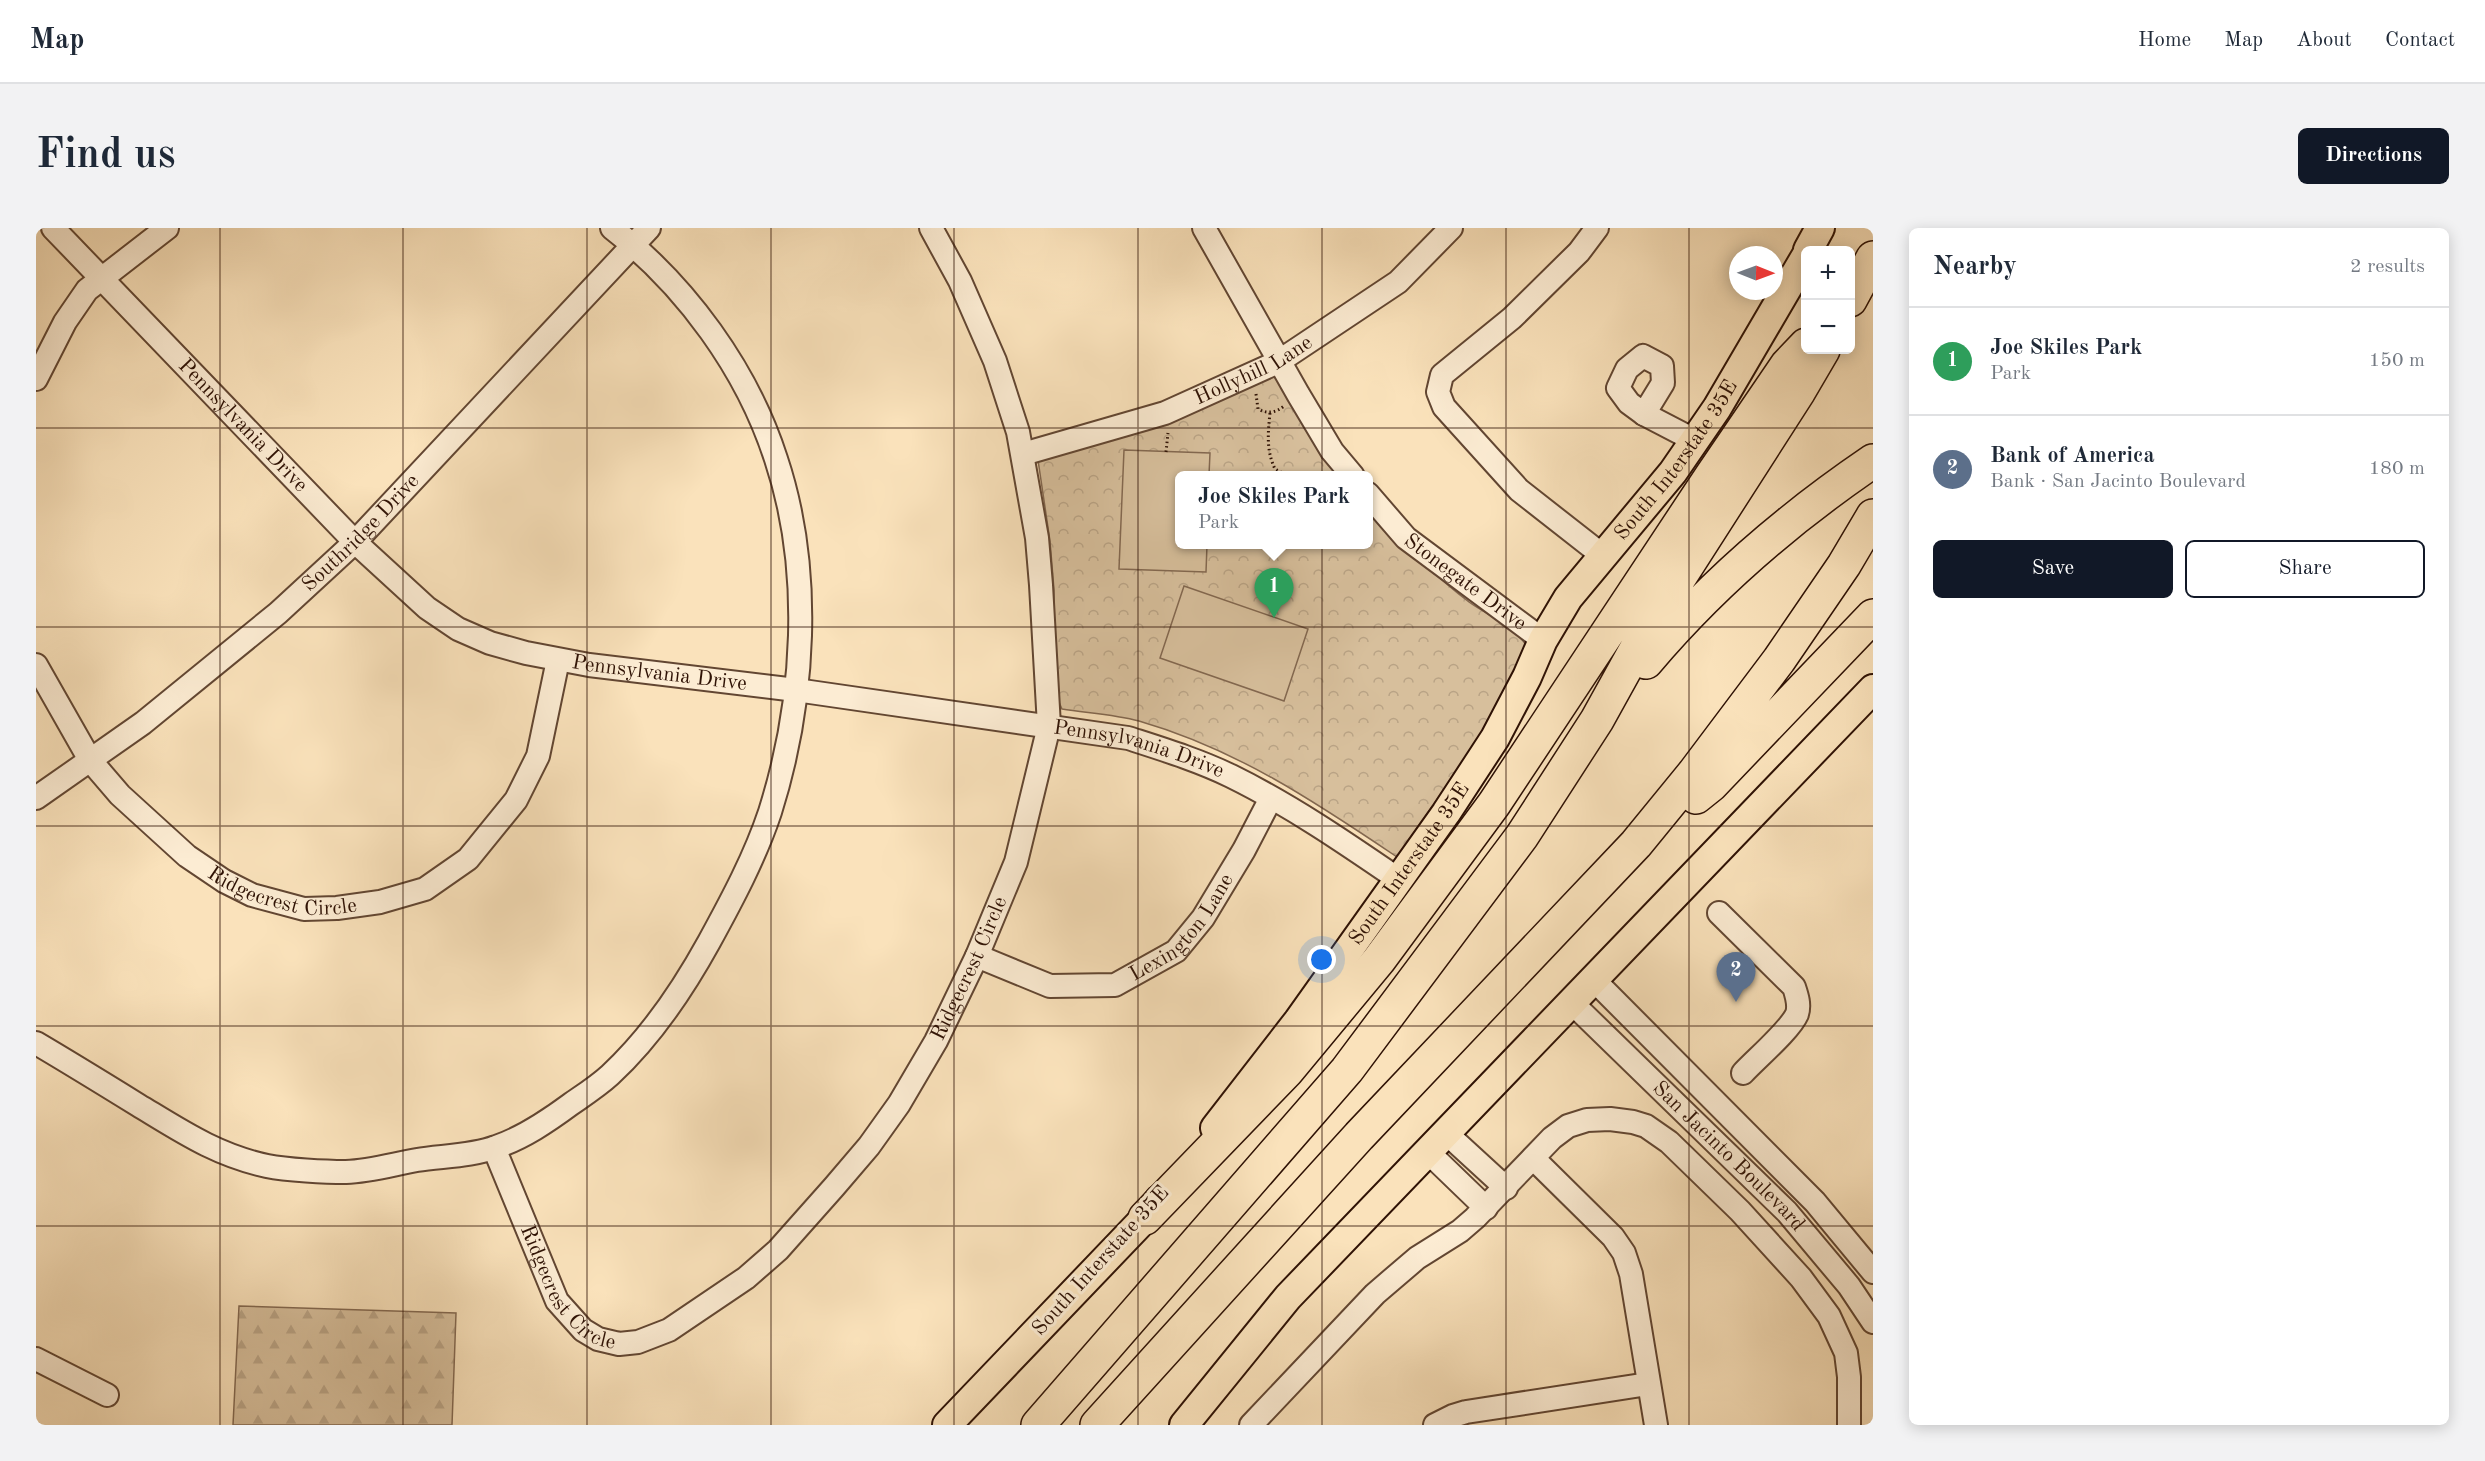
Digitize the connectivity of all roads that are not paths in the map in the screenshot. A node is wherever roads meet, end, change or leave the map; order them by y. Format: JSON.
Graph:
{"nodes":[{"id":1,"x":53,"y":228,"type":"edge"},
{"id":2,"x":167,"y":228,"type":"edge"},
{"id":3,"x":612,"y":228,"type":"edge"},
{"id":4,"x":649,"y":228,"type":"edge"},
{"id":5,"x":931,"y":228,"type":"edge"},
{"id":6,"x":1204,"y":228,"type":"edge"},
{"id":7,"x":1451,"y":228,"type":"edge"},
{"id":8,"x":1597,"y":228,"type":"edge"},
{"id":9,"x":1820,"y":228,"type":"edge"},
{"id":10,"x":633,"y":245,"type":"junction"},
{"id":11,"x":1810,"y":246,"type":"edge"},
{"id":12,"x":1873,"y":258,"type":"edge"},
{"id":13,"x":1801,"y":265,"type":"edge"},
{"id":14,"x":103,"y":277,"type":"junction"},
{"id":15,"x":1855,"y":290,"type":"edge"},
{"id":16,"x":1801,"y":350,"type":"edge"},
{"id":17,"x":1820,"y":354,"type":"edge"},
{"id":18,"x":1278,"y":362,"type":"junction"},
{"id":19,"x":36,"y":379,"type":"edge"},
{"id":20,"x":1644,"y":414,"type":"dead end"},
{"id":21,"x":1694,"y":440,"type":"junction"},
{"id":22,"x":1023,"y":454,"type":"junction"},
{"id":23,"x":1873,"y":461,"type":"edge"},
{"id":24,"x":1349,"y":471,"type":"edge"},
{"id":25,"x":1373,"y":500,"type":"edge"},
{"id":26,"x":1873,"y":516,"type":"edge"},
{"id":27,"x":355,"y":542,"type":"junction"},
{"id":28,"x":1602,"y":555,"type":"junction"},
{"id":29,"x":1873,"y":616,"type":"edge"},
{"id":30,"x":1543,"y":640,"type":"junction"},
{"id":31,"x":558,"y":660,"type":"junction"},
{"id":32,"x":36,"y":665,"type":"edge"},
{"id":33,"x":796,"y":690,"type":"junction"},
{"id":34,"x":1869,"y":702,"type":"edge"},
{"id":35,"x":1597,"y":720,"type":"junction"},
{"id":36,"x":1049,"y":726,"type":"junction"},
{"id":37,"x":90,"y":760,"type":"junction"},
{"id":38,"x":36,"y":798,"type":"edge"},
{"id":39,"x":1271,"y":798,"type":"junction"},
{"id":40,"x":1636,"y":844,"type":"junction"},
{"id":41,"x":1398,"y":879,"type":"junction"},
{"id":42,"x":1719,"y":913,"type":"dead end"},
{"id":43,"x":977,"y":956,"type":"junction"},
{"id":44,"x":1593,"y":979,"type":"junction"},
{"id":45,"x":1570,"y":1002,"type":"junction"},
{"id":46,"x":36,"y":1042,"type":"edge"},
{"id":47,"x":1743,"y":1073,"type":"dead end"},
{"id":48,"x":1437,"y":1143,"type":"junction"},
{"id":49,"x":494,"y":1148,"type":"junction"},
{"id":50,"x":1533,"y":1158,"type":"junction"},
{"id":51,"x":1506,"y":1188,"type":"junction"},
{"id":52,"x":1486,"y":1208,"type":"junction"},
{"id":53,"x":1145,"y":1218,"type":"junction"},
{"id":54,"x":1873,"y":1271,"type":"edge"},
{"id":55,"x":1225,"y":1285,"type":"junction"},
{"id":56,"x":1849,"y":1286,"type":"junction"},
{"id":57,"x":1873,"y":1322,"type":"edge"},
{"id":58,"x":36,"y":1359,"type":"edge"},
{"id":59,"x":1648,"y":1384,"type":"junction"},
{"id":60,"x":107,"y":1395,"type":"dead end"},
{"id":61,"x":1262,"y":1422,"type":"edge"},
{"id":62,"x":947,"y":1425,"type":"edge"},
{"id":63,"x":1038,"y":1425,"type":"edge"},
{"id":64,"x":1097,"y":1425,"type":"edge"},
{"id":65,"x":1119,"y":1425,"type":"edge"},
{"id":66,"x":1184,"y":1425,"type":"edge"},
{"id":67,"x":1435,"y":1425,"type":"edge"},
{"id":68,"x":1656,"y":1425,"type":"edge"},
{"id":69,"x":1849,"y":1425,"type":"edge"}],
"edges":[{"from":1,"to":14,"type":"street","name":"Pennsylvania Drive"},
{"from":2,"to":14,"type":"street"},
{"from":3,"to":10,"type":"street"},
{"from":4,"to":10,"type":"street","name":"Southridge Drive"},
{"from":5,"to":22,"type":"street","name":"Ridgecrest Circle"},
{"from":6,"to":18,"type":"street"},
{"from":7,"to":18,"type":"street","name":"Hollyhill Lane"},
{"from":8,"to":28,"type":"street"},
{"from":9,"to":11,"type":"main road"},
{"from":10,"to":27,"type":"street","name":"Southridge Drive"},
{"from":10,"to":33,"type":"street"},
{"from":12,"to":15,"type":"highway"},
{"from":13,"to":21,"type":"main road","name":"South Interstate 35E"},
{"from":14,"to":19,"type":"street"},
{"from":14,"to":27,"type":"street","name":"Pennsylvania Drive"},
{"from":16,"to":53,"type":"highway"},
{"from":17,"to":35,"type":"highway"},
{"from":18,"to":22,"type":"street","name":"Hollyhill Lane"},
{"from":18,"to":24,"type":"street"},
{"from":20,"to":21,"type":"street"},
{"from":21,"to":28,"type":"main road","name":"South Interstate 35E"},
{"from":22,"to":36,"type":"street","name":"Ridgecrest Circle"},
{"from":23,"to":35,"type":"highway"},
{"from":25,"to":30,"type":"street","name":"Stonegate Drive"},
{"from":26,"to":40,"type":"highway"},
{"from":27,"to":31,"type":"street","name":"Pennsylvania Drive"},
{"from":27,"to":37,"type":"street","name":"Southridge Drive"},
{"from":28,"to":30,"type":"main road","name":"South Interstate 35E"},
{"from":29,"to":40,"type":"highway"},
{"from":30,"to":41,"type":"main road","name":"South Interstate 35E"},
{"from":31,"to":33,"type":"street","name":"Pennsylvania Drive"},
{"from":31,"to":37,"type":"street","name":"Ridgecrest Circle"},
{"from":32,"to":37,"type":"street","name":"Ridgecrest Circle"},
{"from":33,"to":36,"type":"street","name":"Pennsylvania Drive"},
{"from":33,"to":49,"type":"street"},
{"from":34,"to":44,"type":"main road"},
{"from":35,"to":63,"type":"highway"},
{"from":36,"to":39,"type":"street","name":"Pennsylvania Drive"},
{"from":36,"to":43,"type":"street","name":"Ridgecrest Circle"},
{"from":37,"to":38,"type":"street","name":"Southridge Drive"},
{"from":39,"to":41,"type":"street","name":"Pennsylvania Drive"},
{"from":39,"to":43,"type":"street","name":"Lexington Lane"},
{"from":40,"to":55,"type":"highway"},
{"from":41,"to":53,"type":"main road","name":"South Interstate 35E"},
{"from":42,"to":47,"type":"street"},
{"from":43,"to":49,"type":"street","name":"Ridgecrest Circle"},
{"from":44,"to":45,"type":"main road"},
{"from":44,"to":54,"type":"street","name":"San Jacinto Boulevard"},
{"from":45,"to":48,"type":"main road"},
{"from":45,"to":56,"type":"street","name":"San Jacinto Boulevard"},
{"from":46,"to":49,"type":"street"},
{"from":48,"to":51,"type":"street"},
{"from":48,"to":52,"type":"street"},
{"from":48,"to":66,"type":"main road"},
{"from":50,"to":51,"type":"street"},
{"from":50,"to":59,"type":"street"},
{"from":50,"to":69,"type":"street"},
{"from":51,"to":52,"type":"street"},
{"from":52,"to":61,"type":"street"},
{"from":53,"to":62,"type":"main road","name":"South Interstate 35E"},
{"from":54,"to":56,"type":"street"},
{"from":55,"to":64,"type":"highway"},
{"from":55,"to":65,"type":"highway"},
{"from":56,"to":57,"type":"street","name":"San Jacinto Boulevard"},
{"from":58,"to":60,"type":"street"},
{"from":59,"to":67,"type":"street"},
{"from":59,"to":68,"type":"street"}]}
